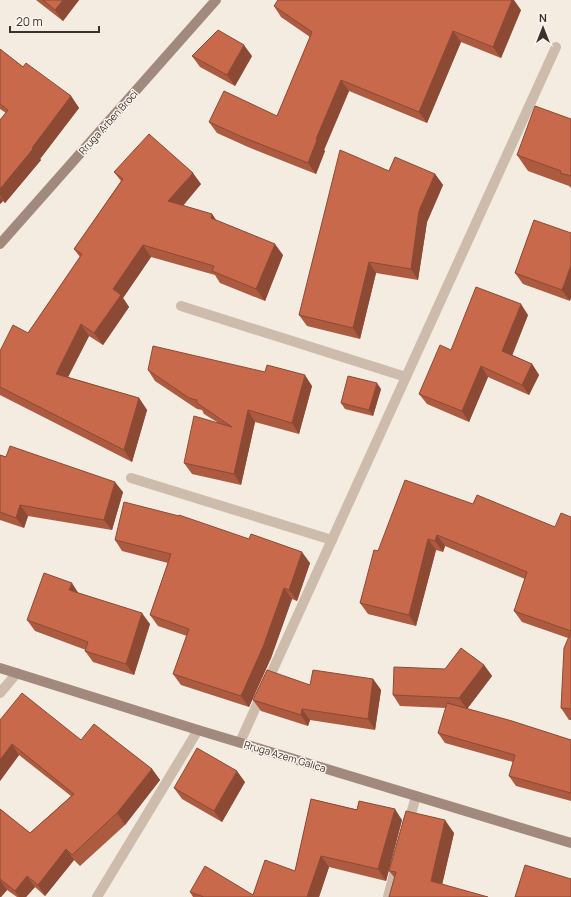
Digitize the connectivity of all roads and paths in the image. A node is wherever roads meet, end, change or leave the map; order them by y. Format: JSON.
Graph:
{"nodes":[{"id":1,"x":216,"y":0,"type":"edge"},
{"id":2,"x":556,"y":47,"type":"dead end"},
{"id":3,"x":0,"y":244,"type":"edge"},
{"id":4,"x":181,"y":306,"type":"dead end"},
{"id":5,"x":406,"y":377,"type":"junction"},
{"id":6,"x":131,"y":478,"type":"dead end"},
{"id":7,"x":332,"y":540,"type":"junction"},
{"id":8,"x":0,"y":668,"type":"edge"},
{"id":9,"x":17,"y":673,"type":"junction"},
{"id":10,"x":0,"y":693,"type":"edge"},
{"id":11,"x":198,"y":730,"type":"junction"},
{"id":12,"x":240,"y":742,"type":"junction"},
{"id":13,"x":416,"y":796,"type":"junction"},
{"id":14,"x":406,"y":832,"type":"edge"},
{"id":15,"x":571,"y":843,"type":"edge"},
{"id":16,"x":400,"y":854,"type":"edge"},
{"id":17,"x":97,"y":897,"type":"edge"},
{"id":18,"x":388,"y":897,"type":"edge"}],
"edges":[{"from":1,"to":3,"type":"main road","name":"Rruga Arben Broci"},
{"from":2,"to":5,"type":"street"},
{"from":4,"to":5,"type":"street"},
{"from":5,"to":7,"type":"street"},
{"from":6,"to":7,"type":"street"},
{"from":7,"to":12,"type":"street"},
{"from":8,"to":9,"type":"main road","name":"Rruga Azem Galica"},
{"from":9,"to":10,"type":"street"},
{"from":9,"to":11,"type":"main road","name":"Rruga Azem Galica"},
{"from":11,"to":12,"type":"main road","name":"Rruga Azem Galica"},
{"from":11,"to":17,"type":"street"},
{"from":12,"to":13,"type":"main road","name":"Rruga Azem Galica"},
{"from":13,"to":14,"type":"street"},
{"from":13,"to":15,"type":"main road","name":"Rruga Azem Galica"},
{"from":16,"to":18,"type":"street"}]}
